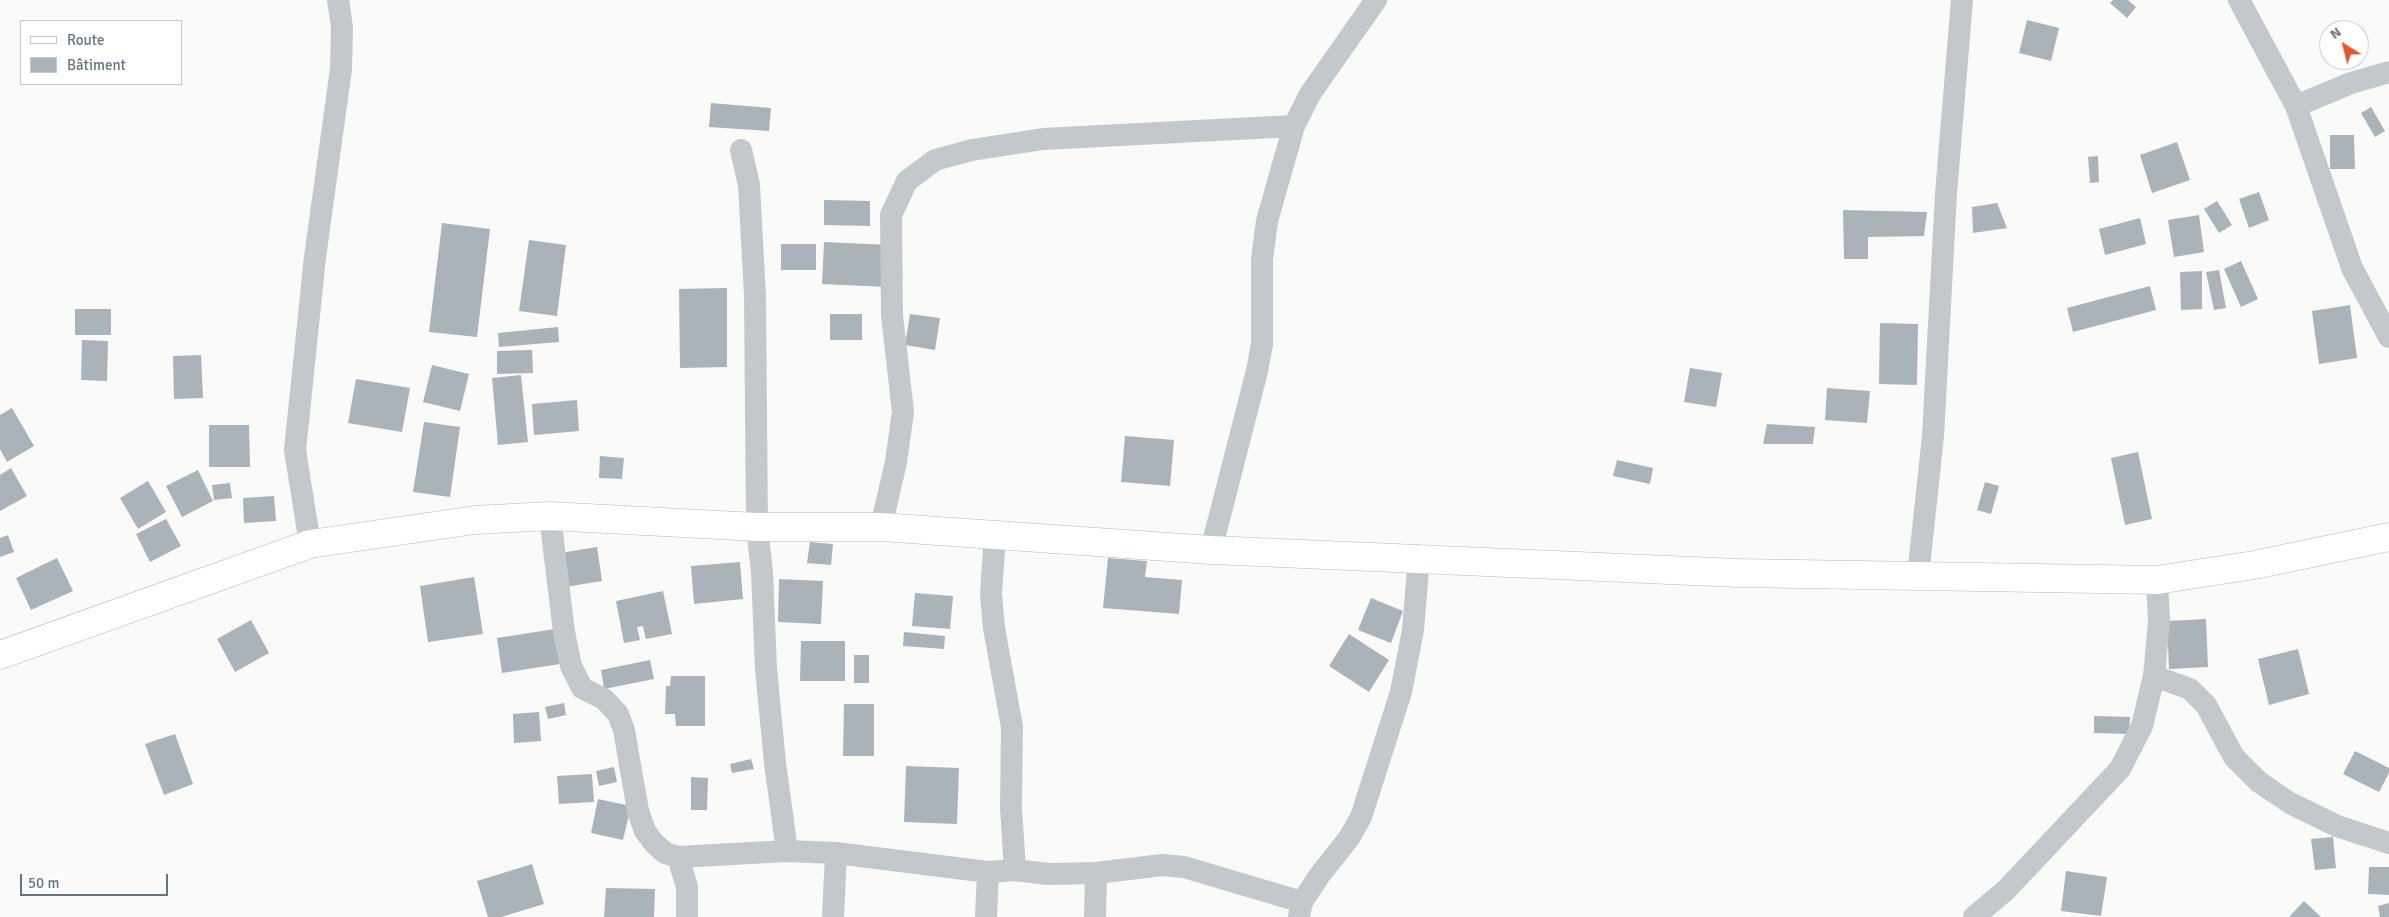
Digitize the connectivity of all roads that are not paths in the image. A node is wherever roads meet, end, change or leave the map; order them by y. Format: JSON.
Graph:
{"nodes":[{"id":1,"x":338,"y":0,"type":"edge"},
{"id":2,"x":1376,"y":0,"type":"edge"},
{"id":3,"x":1962,"y":0,"type":"edge"},
{"id":4,"x":2239,"y":0,"type":"edge"},
{"id":5,"x":2389,"y":72,"type":"edge"},
{"id":6,"x":2296,"y":106,"type":"junction"},
{"id":7,"x":1294,"y":126,"type":"junction"},
{"id":8,"x":741,"y":150,"type":"dead end"},
{"id":9,"x":2389,"y":337,"type":"edge"},
{"id":10,"x":550,"y":516,"type":"junction"},
{"id":11,"x":757,"y":526,"type":"junction"},
{"id":12,"x":881,"y":527,"type":"junction"},
{"id":13,"x":995,"y":536,"type":"junction"},
{"id":14,"x":2389,"y":537,"type":"edge"},
{"id":15,"x":310,"y":544,"type":"junction"},
{"id":16,"x":1211,"y":550,"type":"junction"},
{"id":17,"x":1419,"y":559,"type":"junction"},
{"id":18,"x":1918,"y":576,"type":"junction"},
{"id":19,"x":2157,"y":580,"type":"junction"},
{"id":20,"x":0,"y":654,"type":"edge"},
{"id":21,"x":2154,"y":676,"type":"junction"},
{"id":22,"x":2389,"y":843,"type":"edge"},
{"id":23,"x":787,"y":851,"type":"junction"},
{"id":24,"x":836,"y":854,"type":"junction"},
{"id":25,"x":678,"y":857,"type":"junction"},
{"id":26,"x":1015,"y":870,"type":"junction"},
{"id":27,"x":988,"y":872,"type":"junction"},
{"id":28,"x":1096,"y":874,"type":"junction"},
{"id":29,"x":1300,"y":909,"type":"edge"},
{"id":30,"x":687,"y":917,"type":"edge"},
{"id":31,"x":833,"y":917,"type":"edge"},
{"id":32,"x":986,"y":917,"type":"edge"},
{"id":33,"x":1095,"y":917,"type":"edge"},
{"id":34,"x":1974,"y":917,"type":"edge"}],
"edges":[{"from":1,"to":15,"type":"street"},
{"from":2,"to":7,"type":"street"},
{"from":3,"to":18,"type":"street"},
{"from":4,"to":6,"type":"street"},
{"from":5,"to":6,"type":"street"},
{"from":6,"to":9,"type":"street"},
{"from":7,"to":12,"type":"street"},
{"from":7,"to":16,"type":"street"},
{"from":8,"to":11,"type":"street"},
{"from":10,"to":11,"type":"street"},
{"from":10,"to":15,"type":"street"},
{"from":10,"to":25,"type":"street"},
{"from":11,"to":12,"type":"street"},
{"from":11,"to":23,"type":"street"},
{"from":12,"to":13,"type":"street"},
{"from":13,"to":16,"type":"street"},
{"from":13,"to":26,"type":"street"},
{"from":14,"to":19,"type":"street"},
{"from":15,"to":20,"type":"street"},
{"from":16,"to":17,"type":"street"},
{"from":17,"to":18,"type":"street"},
{"from":17,"to":29,"type":"street"},
{"from":18,"to":19,"type":"street"},
{"from":19,"to":21,"type":"street"},
{"from":21,"to":22,"type":"street"},
{"from":21,"to":34,"type":"street"},
{"from":23,"to":24,"type":"street"},
{"from":23,"to":25,"type":"street"},
{"from":24,"to":27,"type":"street"},
{"from":24,"to":31,"type":"street"},
{"from":25,"to":30,"type":"street"},
{"from":26,"to":27,"type":"street"},
{"from":26,"to":28,"type":"street"},
{"from":27,"to":32,"type":"street"},
{"from":28,"to":29,"type":"street"},
{"from":28,"to":33,"type":"street"}]}
